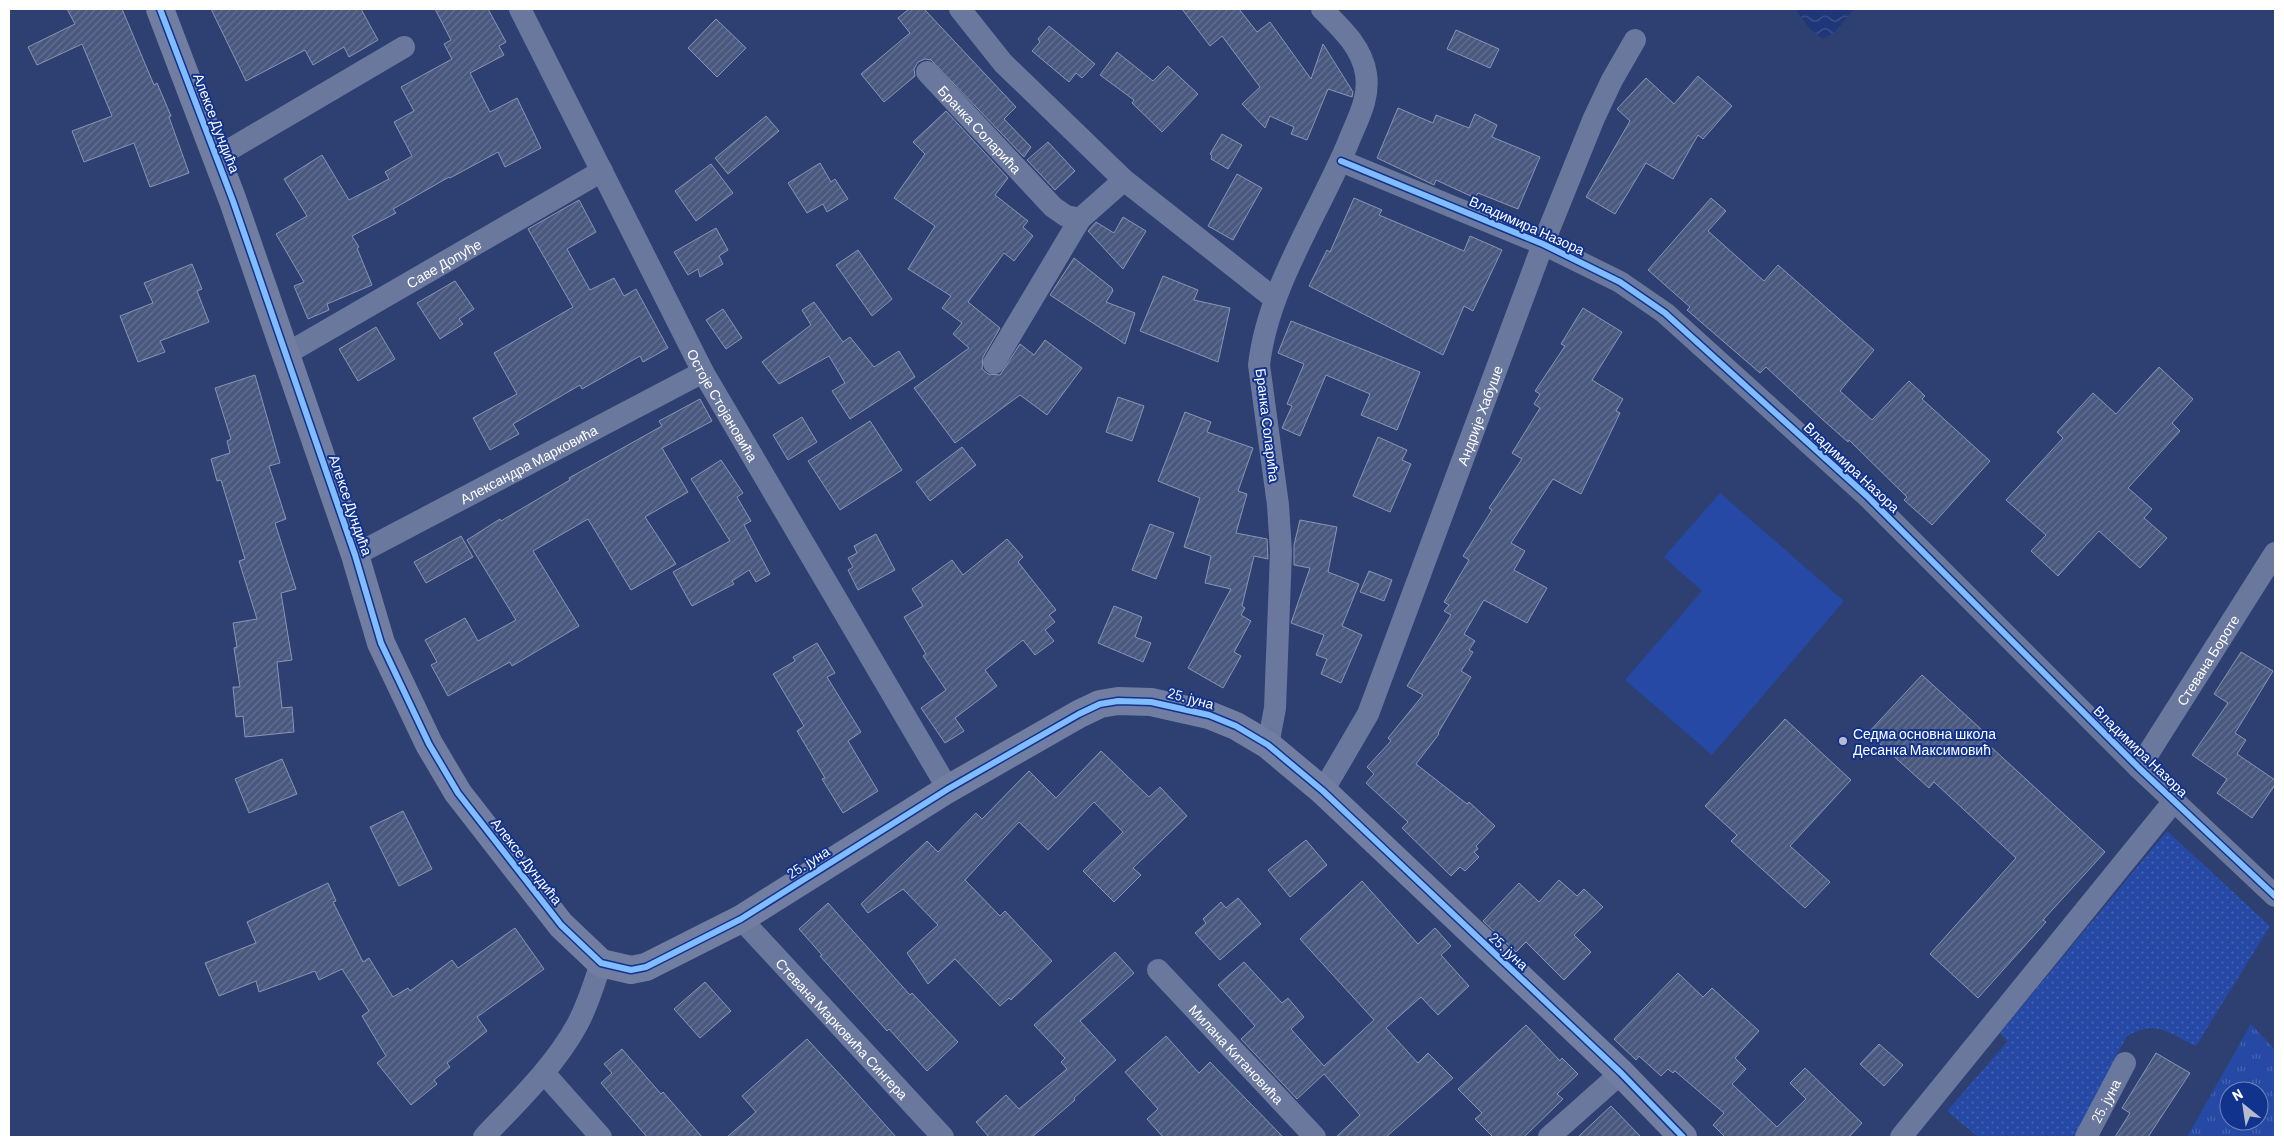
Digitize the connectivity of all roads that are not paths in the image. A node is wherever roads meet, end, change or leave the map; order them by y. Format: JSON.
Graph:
{"nodes":[{"id":1,"x":160,"y":9,"type":"edge"},
{"id":2,"x":520,"y":9,"type":"edge"},
{"id":3,"x":960,"y":9,"type":"edge"},
{"id":4,"x":1322,"y":9,"type":"edge"},
{"id":5,"x":1635,"y":40,"type":"dead end"},
{"id":6,"x":404,"y":47,"type":"dead end"},
{"id":7,"x":927,"y":72,"type":"dead end"},
{"id":8,"x":217,"y":157,"type":"junction"},
{"id":9,"x":1340,"y":161,"type":"junction"},
{"id":10,"x":602,"y":171,"type":"junction"},
{"id":11,"x":1124,"y":180,"type":"junction"},
{"id":12,"x":1080,"y":220,"type":"junction"},
{"id":13,"x":1543,"y":244,"type":"junction"},
{"id":14,"x":1275,"y":299,"type":"junction"},
{"id":15,"x":286,"y":354,"type":"junction"},
{"id":16,"x":994,"y":363,"type":"dead end"},
{"id":17,"x":703,"y":372,"type":"junction"},
{"id":18,"x":2275,"y":553,"type":"edge"},
{"id":19,"x":355,"y":555,"type":"junction"},
{"id":20,"x":1268,"y":745,"type":"junction"},
{"id":21,"x":2139,"y":768,"type":"junction"},
{"id":22,"x":948,"y":789,"type":"junction"},
{"id":23,"x":1323,"y":791,"type":"junction"},
{"id":24,"x":2174,"y":801,"type":"junction"},
{"id":25,"x":2275,"y":896,"type":"edge"},
{"id":26,"x":741,"y":919,"type":"junction"},
{"id":27,"x":601,"y":964,"type":"junction"},
{"id":28,"x":1158,"y":970,"type":"dead end"},
{"id":29,"x":2125,"y":1064,"type":"dead end"},
{"id":30,"x":544,"y":1073,"type":"junction"},
{"id":31,"x":1621,"y":1073,"type":"junction"},
{"id":32,"x":484,"y":1137,"type":"edge"},
{"id":33,"x":601,"y":1137,"type":"edge"},
{"id":34,"x":943,"y":1137,"type":"edge"},
{"id":35,"x":1315,"y":1137,"type":"edge"},
{"id":36,"x":1549,"y":1137,"type":"edge"},
{"id":37,"x":1683,"y":1137,"type":"edge"},
{"id":38,"x":1901,"y":1137,"type":"edge"},
{"id":39,"x":2086,"y":1137,"type":"edge"}],
"edges":[{"from":1,"to":8,"type":"street","name":"Алексе Дундића"},
{"from":2,"to":10,"type":"street","name":"Остоје Стојановића"},
{"from":3,"to":11,"type":"street"},
{"from":4,"to":9,"type":"street","name":"Бранка Соларића"},
{"from":5,"to":13,"type":"street","name":"Андрије Хабуше"},
{"from":6,"to":8,"type":"street"},
{"from":7,"to":12,"type":"street","name":"Бранка Соларића"},
{"from":8,"to":15,"type":"street","name":"Алексе Дундића"},
{"from":9,"to":13,"type":"street","name":"Владимира Назора"},
{"from":9,"to":14,"type":"street","name":"Бранка Соларића"},
{"from":10,"to":15,"type":"street","name":"Саве Допуђе"},
{"from":10,"to":17,"type":"street","name":"Остоје Стојановића"},
{"from":11,"to":12,"type":"street"},
{"from":11,"to":14,"type":"street"},
{"from":12,"to":16,"type":"street"},
{"from":13,"to":21,"type":"street","name":"Владимира Назора"},
{"from":13,"to":23,"type":"street","name":"Андрије Хабуше"},
{"from":14,"to":20,"type":"street","name":"Бранка Соларића"},
{"from":15,"to":19,"type":"street","name":"Алексе Дундића"},
{"from":17,"to":19,"type":"street","name":"Александра Марковића"},
{"from":17,"to":22,"type":"street","name":"Остоје Стојановића"},
{"from":18,"to":21,"type":"street","name":"Стевана Бороте"},
{"from":19,"to":27,"type":"street","name":"Алексе Дундића"},
{"from":20,"to":22,"type":"street","name":"25. јуна"},
{"from":20,"to":23,"type":"street","name":"25. јуна"},
{"from":21,"to":24,"type":"street","name":"Владимира Назора"},
{"from":22,"to":26,"type":"street","name":"25. јуна"},
{"from":23,"to":31,"type":"street","name":"25. јуна"},
{"from":24,"to":25,"type":"street","name":"Владимира Назора"},
{"from":24,"to":38,"type":"street"},
{"from":26,"to":27,"type":"street","name":"25. јуна"},
{"from":26,"to":34,"type":"street","name":"Стевана Марковића Сингера"},
{"from":27,"to":30,"type":"street"},
{"from":28,"to":35,"type":"street","name":"Милана Китановића"},
{"from":29,"to":39,"type":"street","name":"25. јуна"},
{"from":30,"to":32,"type":"street"},
{"from":30,"to":33,"type":"street"},
{"from":31,"to":36,"type":"street"},
{"from":31,"to":37,"type":"street","name":"25. јуна"}]}
